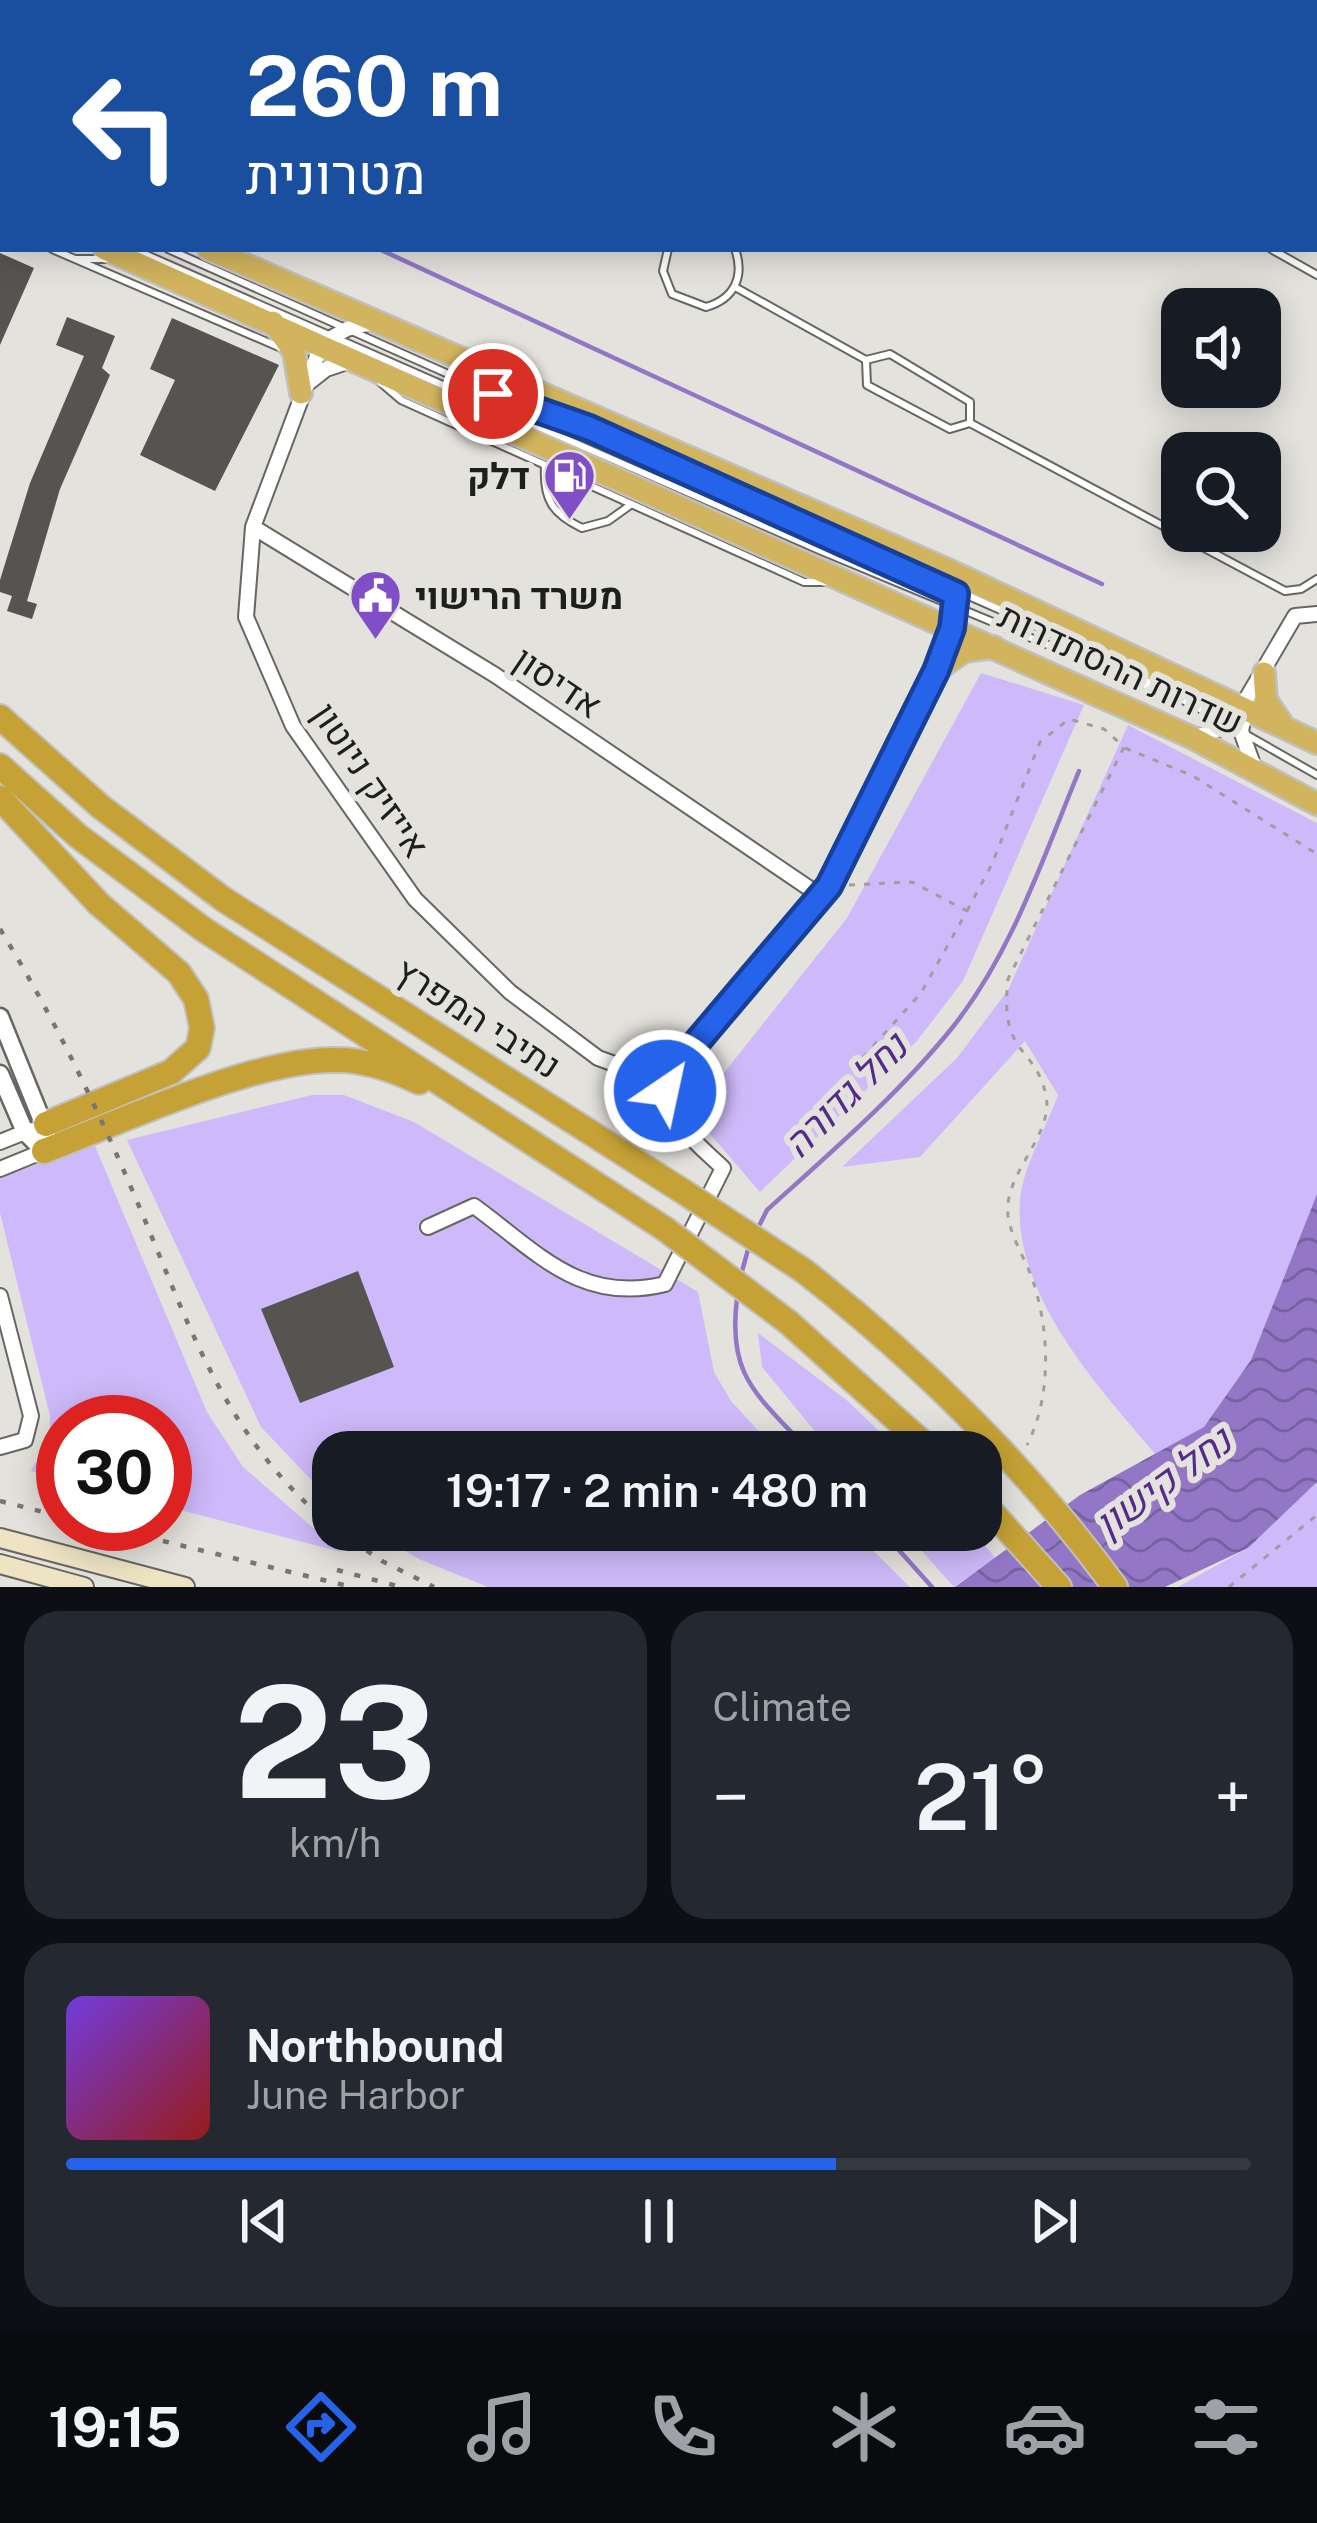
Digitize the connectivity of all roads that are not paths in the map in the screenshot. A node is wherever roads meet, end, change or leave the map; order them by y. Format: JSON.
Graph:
{"nodes":[{"id":1,"x":58,"y":252,"type":"edge"},
{"id":2,"x":120,"y":252,"type":"edge"},
{"id":3,"x":175,"y":252,"type":"edge"},
{"id":4,"x":216,"y":252,"type":"edge"},
{"id":5,"x":668,"y":252,"type":"edge"},
{"id":6,"x":736,"y":252,"type":"edge"},
{"id":7,"x":1276,"y":252,"type":"edge"},
{"id":8,"x":75,"y":260,"type":"junction"},
{"id":9,"x":1317,"y":275,"type":"edge"},
{"id":10,"x":735,"y":287,"type":"junction"},
{"id":11,"x":268,"y":318,"type":"junction"},
{"id":12,"x":376,"y":322,"type":"junction"},
{"id":13,"x":347,"y":328,"type":"junction"},
{"id":14,"x":327,"y":340,"type":"junction"},
{"id":15,"x":294,"y":352,"type":"junction"},
{"id":16,"x":866,"y":360,"type":"junction"},
{"id":17,"x":363,"y":362,"type":"junction"},
{"id":18,"x":301,"y":393,"type":"junction"},
{"id":19,"x":970,"y":423,"type":"junction"},
{"id":20,"x":544,"y":466,"type":"junction"},
{"id":21,"x":631,"y":505,"type":"junction"},
{"id":22,"x":253,"y":527,"type":"junction"},
{"id":23,"x":948,"y":570,"type":"junction"},
{"id":24,"x":844,"y":579,"type":"junction"},
{"id":25,"x":1317,"y":579,"type":"edge"},
{"id":26,"x":954,"y":610,"type":"junction"},
{"id":27,"x":1317,"y":614,"type":"edge"},
{"id":28,"x":928,"y":618,"type":"junction"},
{"id":29,"x":994,"y":647,"type":"junction"},
{"id":30,"x":936,"y":671,"type":"junction"},
{"id":31,"x":1264,"y":674,"type":"junction"},
{"id":32,"x":1179,"y":698,"type":"junction"},
{"id":33,"x":1246,"y":706,"type":"junction"},
{"id":34,"x":0,"y":717,"type":"edge"},
{"id":35,"x":1282,"y":724,"type":"junction"},
{"id":36,"x":1236,"y":728,"type":"junction"},
{"id":37,"x":1193,"y":738,"type":"junction"},
{"id":38,"x":1317,"y":742,"type":"edge"},
{"id":39,"x":0,"y":766,"type":"edge"},
{"id":40,"x":1255,"y":767,"type":"junction"},
{"id":41,"x":1317,"y":775,"type":"edge"},
{"id":42,"x":0,"y":798,"type":"edge"},
{"id":43,"x":1317,"y":804,"type":"edge"},
{"id":44,"x":825,"y":891,"type":"junction"},
{"id":45,"x":0,"y":1017,"type":"edge"},
{"id":46,"x":0,"y":1073,"type":"edge"},
{"id":47,"x":669,"y":1075,"type":"junction"},
{"id":48,"x":36,"y":1128,"type":"junction"},
{"id":49,"x":0,"y":1142,"type":"edge"},
{"id":50,"x":44,"y":1151,"type":"junction"},
{"id":51,"x":576,"y":1168,"type":"junction"},
{"id":52,"x":0,"y":1169,"type":"edge"},
{"id":53,"x":428,"y":1227,"type":"dead end"},
{"id":54,"x":0,"y":1296,"type":"edge"},
{"id":55,"x":18,"y":1363,"type":"junction"},
{"id":56,"x":0,"y":1366,"type":"edge"},
{"id":57,"x":910,"y":1431,"type":"edge"},
{"id":58,"x":0,"y":1447,"type":"edge"},
{"id":59,"x":1002,"y":1523,"type":"edge"},
{"id":60,"x":0,"y":1538,"type":"edge"},
{"id":61,"x":0,"y":1564,"type":"edge"},
{"id":62,"x":84,"y":1587,"type":"edge"},
{"id":63,"x":185,"y":1587,"type":"edge"},
{"id":64,"x":1059,"y":1587,"type":"edge"},
{"id":65,"x":1115,"y":1587,"type":"edge"}],
"edges":[{"from":1,"to":8,"type":"lane"},
{"from":2,"to":8,"type":"lane"},
{"from":2,"to":11,"type":"highway","name":"שדרות ההסתדרות"},
{"from":2,"to":14,"type":"lane"},
{"from":3,"to":13,"type":"lane"},
{"from":4,"to":12,"type":"highway","name":"שדרות ההסתדרות"},
{"from":5,"to":10,"type":"lane"},
{"from":6,"to":10,"type":"lane"},
{"from":7,"to":9,"type":"lane"},
{"from":8,"to":15,"type":"lane"},
{"from":10,"to":16,"type":"lane"},
{"from":11,"to":14,"type":"highway","name":"שדרות ההסתדרות"},
{"from":11,"to":15,"type":"highway"},
{"from":12,"to":13,"type":"street"},
{"from":12,"to":23,"type":"highway","name":"שדרות ההסתדרות"},
{"from":13,"to":14,"type":"street"},
{"from":13,"to":26,"type":"lane"},
{"from":14,"to":17,"type":"highway","name":"שדרות ההסתדרות"},
{"from":14,"to":18,"type":"street","name":"אייזיק ניוטון"},
{"from":14,"to":26,"type":"lane"},
{"from":15,"to":18,"type":"highway"},
{"from":16,"to":19,"type":"lane"},
{"from":16,"to":19,"type":"lane"},
{"from":17,"to":18,"type":"street"},
{"from":17,"to":20,"type":"lane"},
{"from":17,"to":24,"type":"highway","name":"שדרות ההסתדרות"},
{"from":18,"to":22,"type":"street","name":"אייזיק ניוטון"},
{"from":19,"to":25,"type":"lane"},
{"from":20,"to":21,"type":"lane"},
{"from":20,"to":21,"type":"lane"},
{"from":21,"to":24,"type":"lane"},
{"from":22,"to":44,"type":"street","name":"אדיסון"},
{"from":22,"to":47,"type":"street","name":"אייזיק ניוטון"},
{"from":23,"to":26,"type":"street"},
{"from":23,"to":33,"type":"highway","name":"שדרות ההסתדרות"},
{"from":24,"to":28,"type":"highway","name":"שדרות ההסתדרות"},
{"from":26,"to":28,"type":"highway","name":"שדרות ההסתדרות"},
{"from":26,"to":29,"type":"highway","name":"שדרות ההסתדרות"},
{"from":26,"to":30,"type":"street"},
{"from":26,"to":32,"type":"lane"},
{"from":26,"to":32,"type":"lane"},
{"from":27,"to":31,"type":"street"},
{"from":28,"to":30,"type":"street"},
{"from":29,"to":30,"type":"highway"},
{"from":29,"to":37,"type":"highway","name":"שדרות ההסתדרות"},
{"from":30,"to":44,"type":"street"},
{"from":31,"to":33,"type":"street"},
{"from":31,"to":35,"type":"highway"},
{"from":32,"to":36,"type":"lane"},
{"from":33,"to":35,"type":"highway","name":"שדרות ההסתדרות"},
{"from":33,"to":36,"type":"street"},
{"from":34,"to":65,"type":"highway","name":"נתיבי המפרץ","bridge":true},
{"from":35,"to":38,"type":"highway","name":"שדרות ההסתדרות"},
{"from":36,"to":37,"type":"street"},
{"from":36,"to":40,"type":"street"},
{"from":36,"to":41,"type":"lane"},
{"from":37,"to":40,"type":"highway","name":"שדרות ההסתדרות"},
{"from":39,"to":51,"type":"highway","name":"נתיבי המפרץ"},
{"from":40,"to":43,"type":"highway","name":"שדרות ההסתדרות"},
{"from":42,"to":48,"type":"highway"},
{"from":44,"to":47,"type":"street"},
{"from":45,"to":48,"type":"street"},
{"from":46,"to":48,"type":"street"},
{"from":47,"to":53,"type":"street"},
{"from":48,"to":49,"type":"street"},
{"from":48,"to":50,"type":"street"},
{"from":50,"to":51,"type":"highway"},
{"from":50,"to":52,"type":"street"},
{"from":51,"to":57,"type":"highway","name":"נתיבי המפרץ","bridge":true},
{"from":54,"to":55,"type":"street"},
{"from":55,"to":56,"type":"street"},
{"from":55,"to":58,"type":"street"},
{"from":59,"to":64,"type":"highway"},
{"from":60,"to":63,"type":"main road"},
{"from":61,"to":62,"type":"main road"}]}
